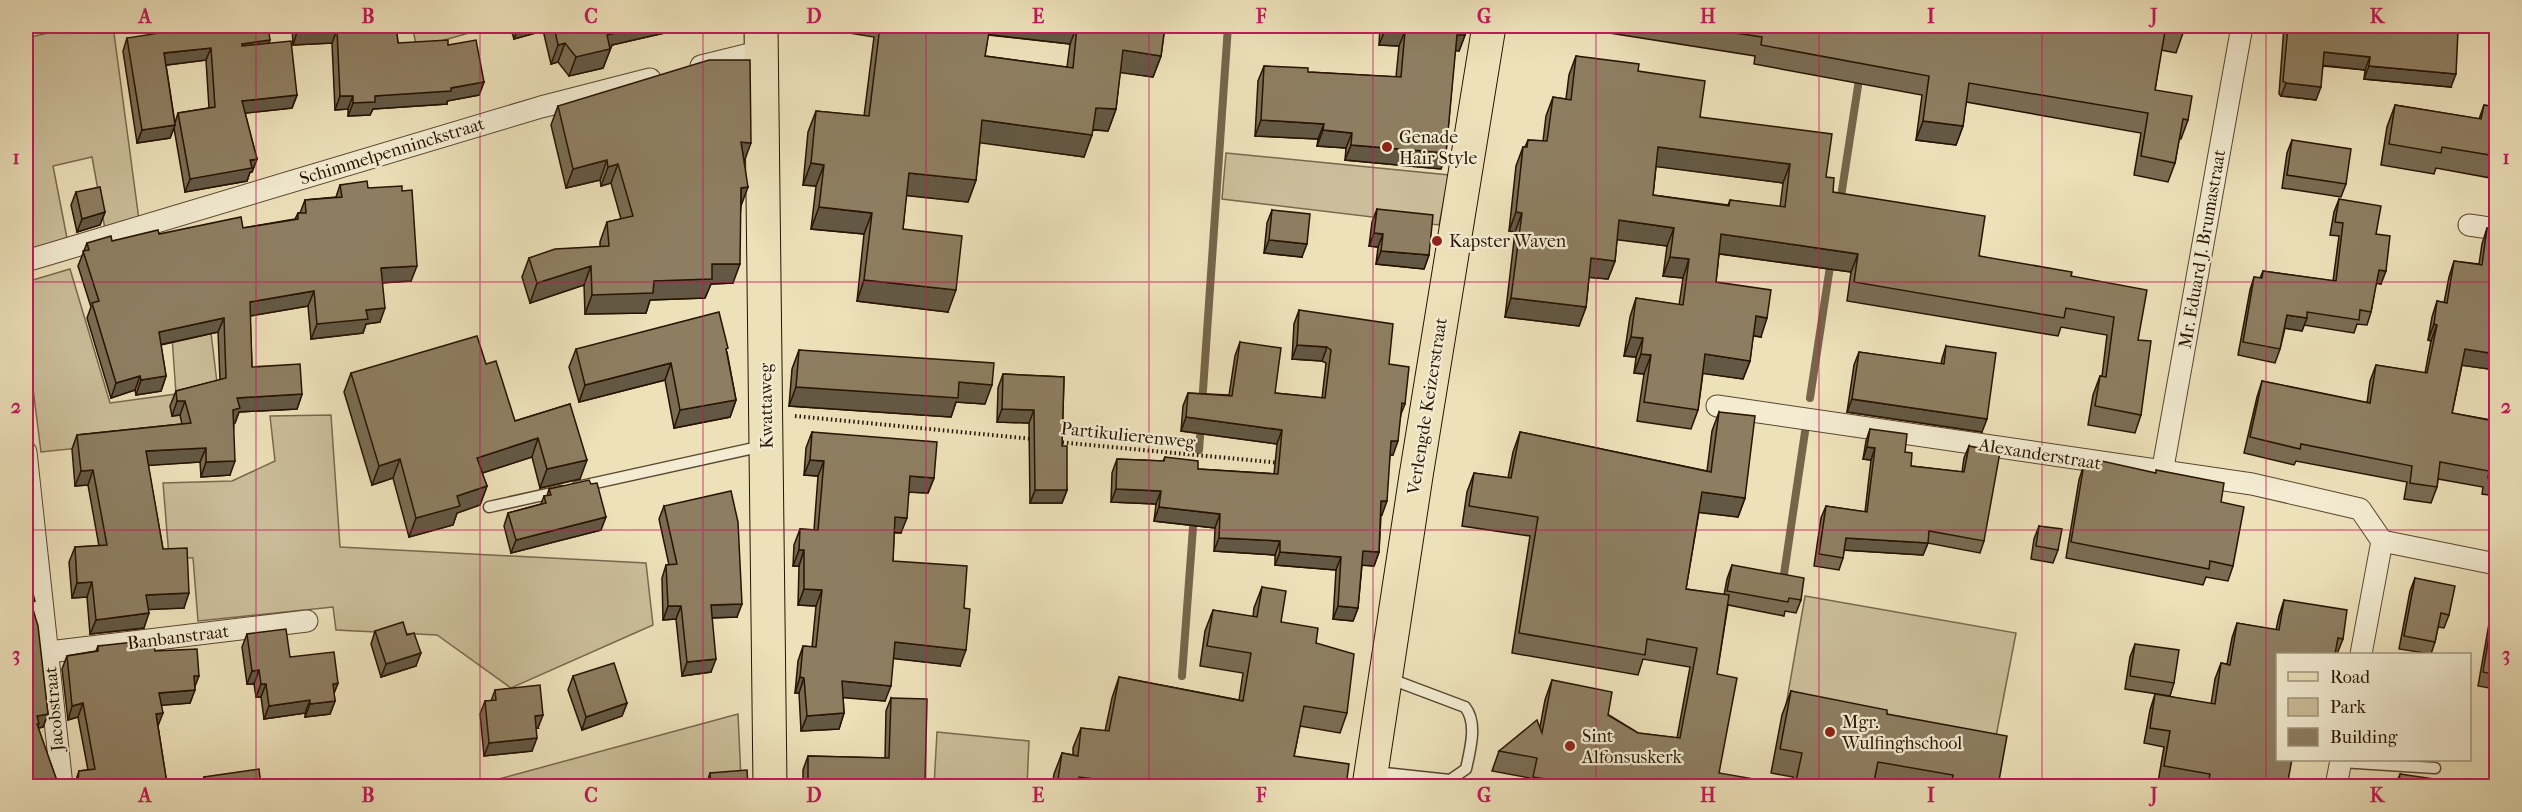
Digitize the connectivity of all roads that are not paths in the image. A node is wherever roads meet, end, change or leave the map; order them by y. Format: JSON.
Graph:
{"nodes":[{"id":1,"x":1489,"y":26,"type":"edge"},
{"id":2,"x":2242,"y":26,"type":"edge"},
{"id":3,"x":762,"y":38,"type":"edge"},
{"id":4,"x":2469,"y":225,"type":"dead end"},
{"id":5,"x":2496,"y":229,"type":"edge"},
{"id":6,"x":26,"y":261,"type":"edge"},
{"id":7,"x":1717,"y":406,"type":"dead end"},
{"id":8,"x":766,"y":429,"type":"junction"},
{"id":9,"x":26,"y":452,"type":"edge"},
{"id":10,"x":2162,"y":472,"type":"junction"},
{"id":11,"x":489,"y":507,"type":"dead end"},
{"id":12,"x":2382,"y":541,"type":"junction"},
{"id":13,"x":2496,"y":564,"type":"edge"},
{"id":14,"x":307,"y":621,"type":"dead end"},
{"id":15,"x":49,"y":652,"type":"junction"},
{"id":16,"x":2361,"y":653,"type":"edge"},
{"id":17,"x":1385,"y":677,"type":"junction"},
{"id":18,"x":2341,"y":761,"type":"edge"},
{"id":19,"x":2435,"y":768,"type":"dead end"},
{"id":20,"x":1370,"y":779,"type":"edge"},
{"id":21,"x":62,"y":786,"type":"edge"},
{"id":22,"x":770,"y":786,"type":"edge"},
{"id":23,"x":2336,"y":786,"type":"edge"}],
"edges":[{"from":1,"to":17,"type":"main road","name":"Verlengde Keizerstraat"},
{"from":2,"to":10,"type":"street","name":"Mr. Eduard J. Brumastraat"},
{"from":3,"to":6,"type":"street","name":"Schimmelpenninckstraat"},
{"from":3,"to":8,"type":"main road","name":"Kwattaweg"},
{"from":4,"to":5,"type":"street"},
{"from":7,"to":10,"type":"street","name":"Alexanderstraat"},
{"from":8,"to":11,"type":"lane"},
{"from":8,"to":22,"type":"main road","name":"Kwattaweg"},
{"from":9,"to":15,"type":"street","name":"Jacobstraat"},
{"from":10,"to":12,"type":"street","name":"Alexanderstraat"},
{"from":12,"to":13,"type":"street"},
{"from":12,"to":16,"type":"street"},
{"from":14,"to":15,"type":"street","name":"Banbanstraat"},
{"from":15,"to":21,"type":"street","name":"Jacobstraat"},
{"from":17,"to":20,"type":"main road","name":"Verlengde Keizerstraat"},
{"from":17,"to":20,"type":"lane"},
{"from":18,"to":19,"type":"lane"},
{"from":18,"to":23,"type":"street"}]}
